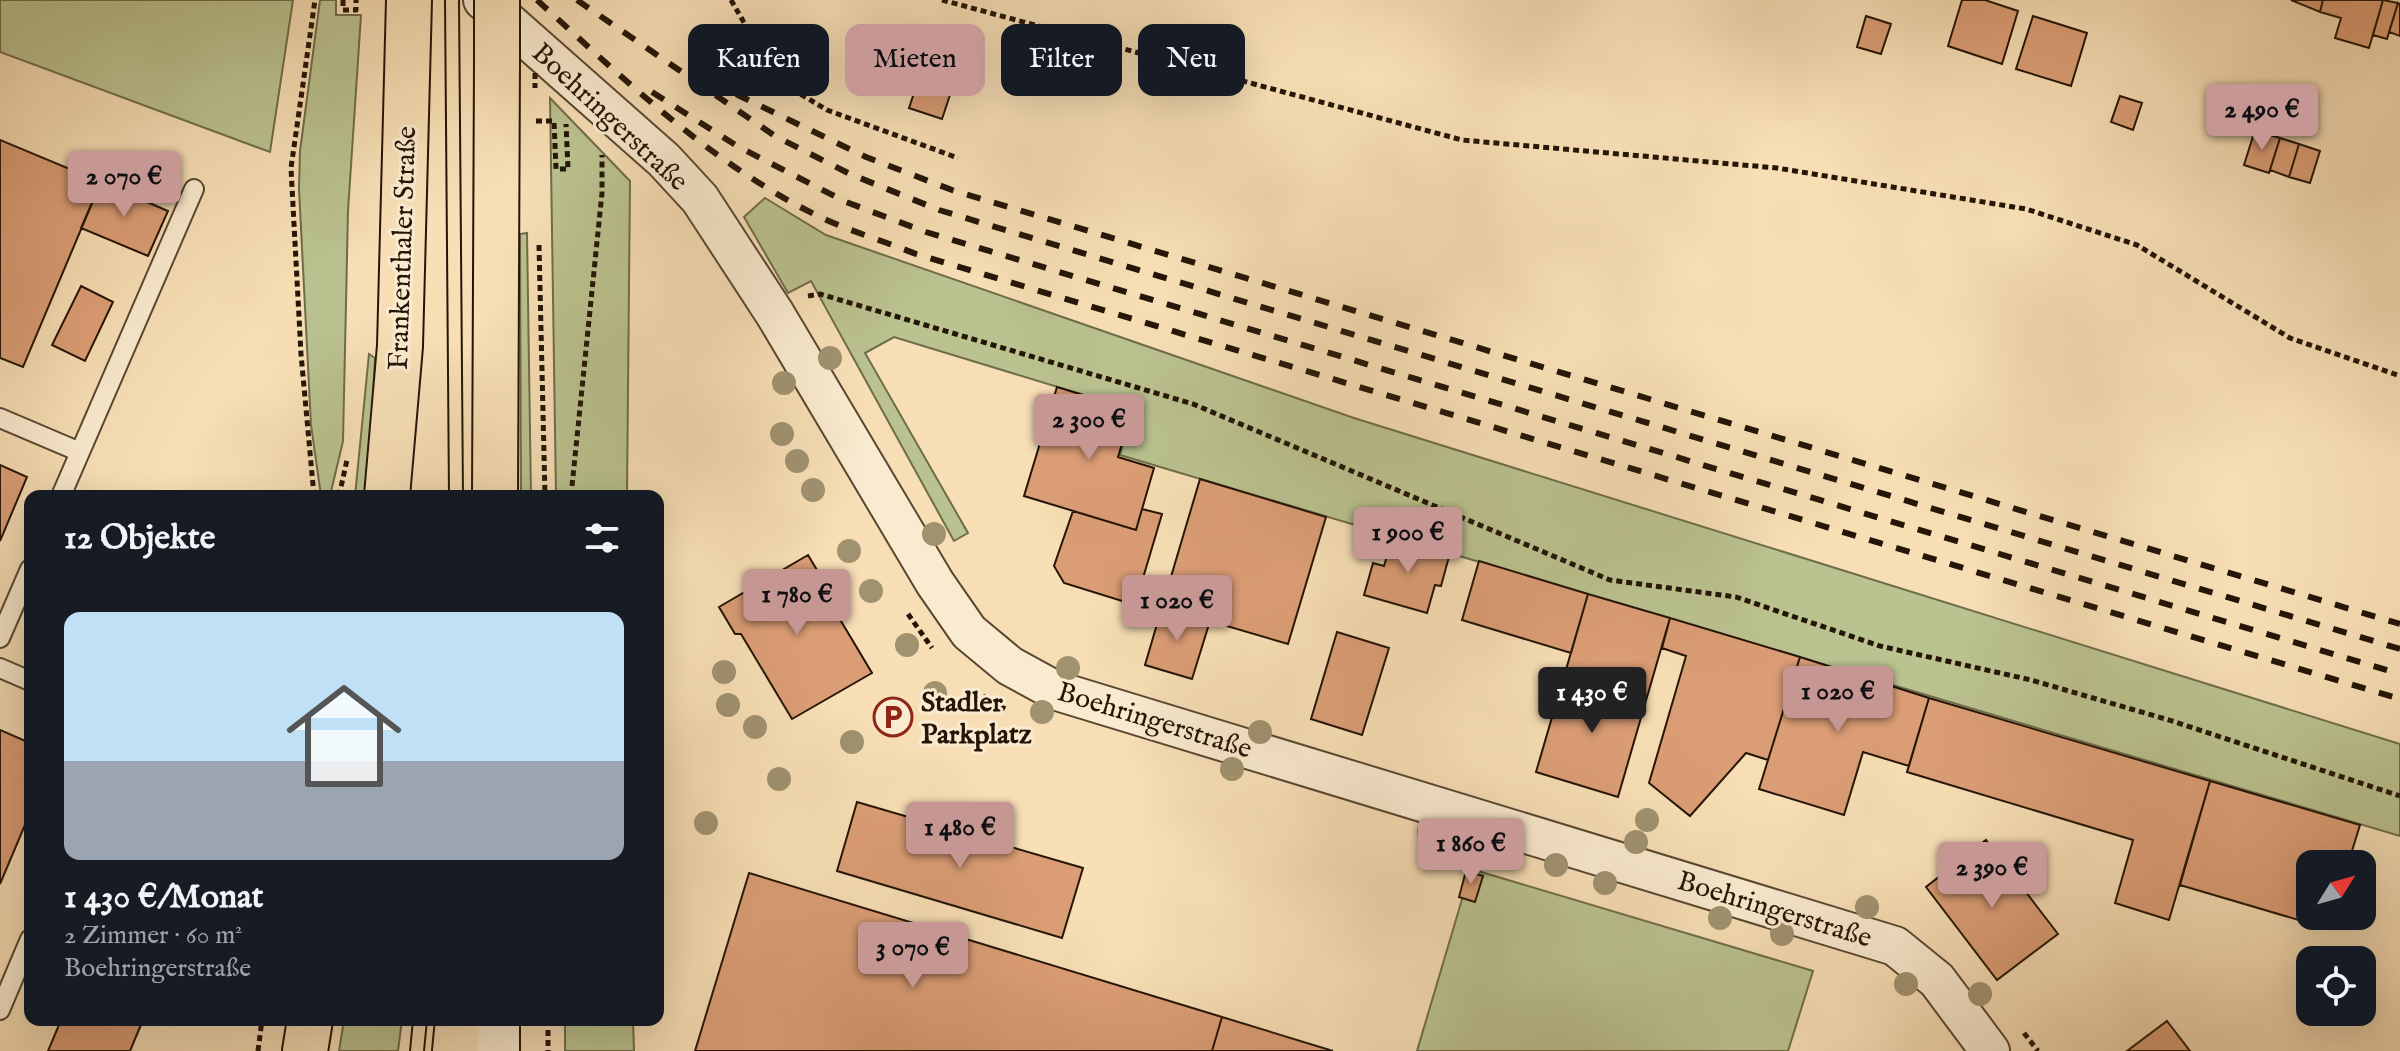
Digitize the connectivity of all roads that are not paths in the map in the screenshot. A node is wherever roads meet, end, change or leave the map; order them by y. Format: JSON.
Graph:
{"nodes":[{"id":1,"x":409,"y":0,"type":"edge"},
{"id":2,"x":483,"y":0,"type":"edge"},
{"id":3,"x":497,"y":0,"type":"edge"},
{"id":4,"x":194,"y":189,"type":"dead end"},
{"id":5,"x":0,"y":418,"type":"edge"},
{"id":6,"x":80,"y":452,"type":"junction"},
{"id":7,"x":64,"y":490,"type":"edge"},
{"id":8,"x":388,"y":490,"type":"edge"},
{"id":9,"x":495,"y":490,"type":"edge"},
{"id":10,"x":24,"y":583,"type":"edge"},
{"id":11,"x":0,"y":638,"type":"edge"},
{"id":12,"x":0,"y":668,"type":"edge"},
{"id":13,"x":24,"y":678,"type":"edge"},
{"id":14,"x":24,"y":953,"type":"edge"},
{"id":15,"x":0,"y":1010,"type":"edge"},
{"id":16,"x":309,"y":1026,"type":"edge"},
{"id":17,"x":457,"y":1026,"type":"edge"},
{"id":18,"x":497,"y":1026,"type":"edge"},
{"id":19,"x":305,"y":1051,"type":"edge"},
{"id":20,"x":455,"y":1051,"type":"edge"},
{"id":21,"x":497,"y":1051,"type":"edge"},
{"id":22,"x":1990,"y":1051,"type":"edge"}],
"edges":[{"from":1,"to":8,"type":"main road","name":"Frankenthaler Straße"},
{"from":2,"to":22,"type":"street","name":"Boehringerstraße"},
{"from":3,"to":9,"type":"main road","bridge":true},
{"from":4,"to":6,"type":"lane"},
{"from":5,"to":6,"type":"lane"},
{"from":6,"to":7,"type":"lane"},
{"from":10,"to":11,"type":"lane"},
{"from":12,"to":13,"type":"lane"},
{"from":14,"to":15,"type":"lane"},
{"from":16,"to":19,"type":"main road"},
{"from":17,"to":20,"type":"main road"},
{"from":18,"to":21,"type":"main road"}]}
